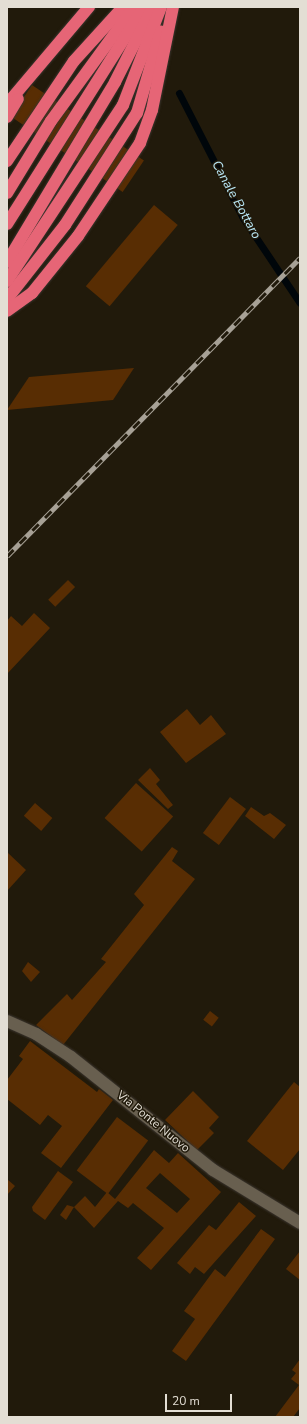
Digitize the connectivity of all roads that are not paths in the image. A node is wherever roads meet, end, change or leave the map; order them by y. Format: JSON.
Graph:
{"nodes":[{"id":1,"x":89,"y":7,"type":"edge"},
{"id":2,"x":123,"y":7,"type":"edge"},
{"id":3,"x":134,"y":7,"type":"edge"},
{"id":4,"x":144,"y":7,"type":"edge"},
{"id":5,"x":153,"y":7,"type":"edge"},
{"id":6,"x":161,"y":7,"type":"edge"},
{"id":7,"x":168,"y":7,"type":"edge"},
{"id":8,"x":174,"y":7,"type":"edge"},
{"id":9,"x":30,"y":78,"type":"junction"},
{"id":10,"x":7,"y":104,"type":"edge"},
{"id":11,"x":7,"y":117,"type":"edge"},
{"id":12,"x":7,"y":161,"type":"edge"},
{"id":13,"x":7,"y":193,"type":"edge"},
{"id":14,"x":7,"y":224,"type":"edge"},
{"id":15,"x":7,"y":262,"type":"edge"},
{"id":16,"x":7,"y":281,"type":"edge"},
{"id":17,"x":7,"y":300,"type":"edge"},
{"id":18,"x":7,"y":311,"type":"edge"},
{"id":19,"x":7,"y":1021,"type":"edge"},
{"id":20,"x":300,"y":1223,"type":"edge"}],
"edges":[{"from":1,"to":9,"type":"highway"},
{"from":2,"to":12,"type":"highway"},
{"from":3,"to":13,"type":"highway"},
{"from":4,"to":14,"type":"highway"},
{"from":5,"to":15,"type":"highway"},
{"from":6,"to":16,"type":"highway"},
{"from":7,"to":17,"type":"highway"},
{"from":8,"to":18,"type":"highway"},
{"from":9,"to":10,"type":"highway"},
{"from":9,"to":11,"type":"highway"},
{"from":19,"to":20,"type":"street","name":"Via Ponte Nuovo"}]}
